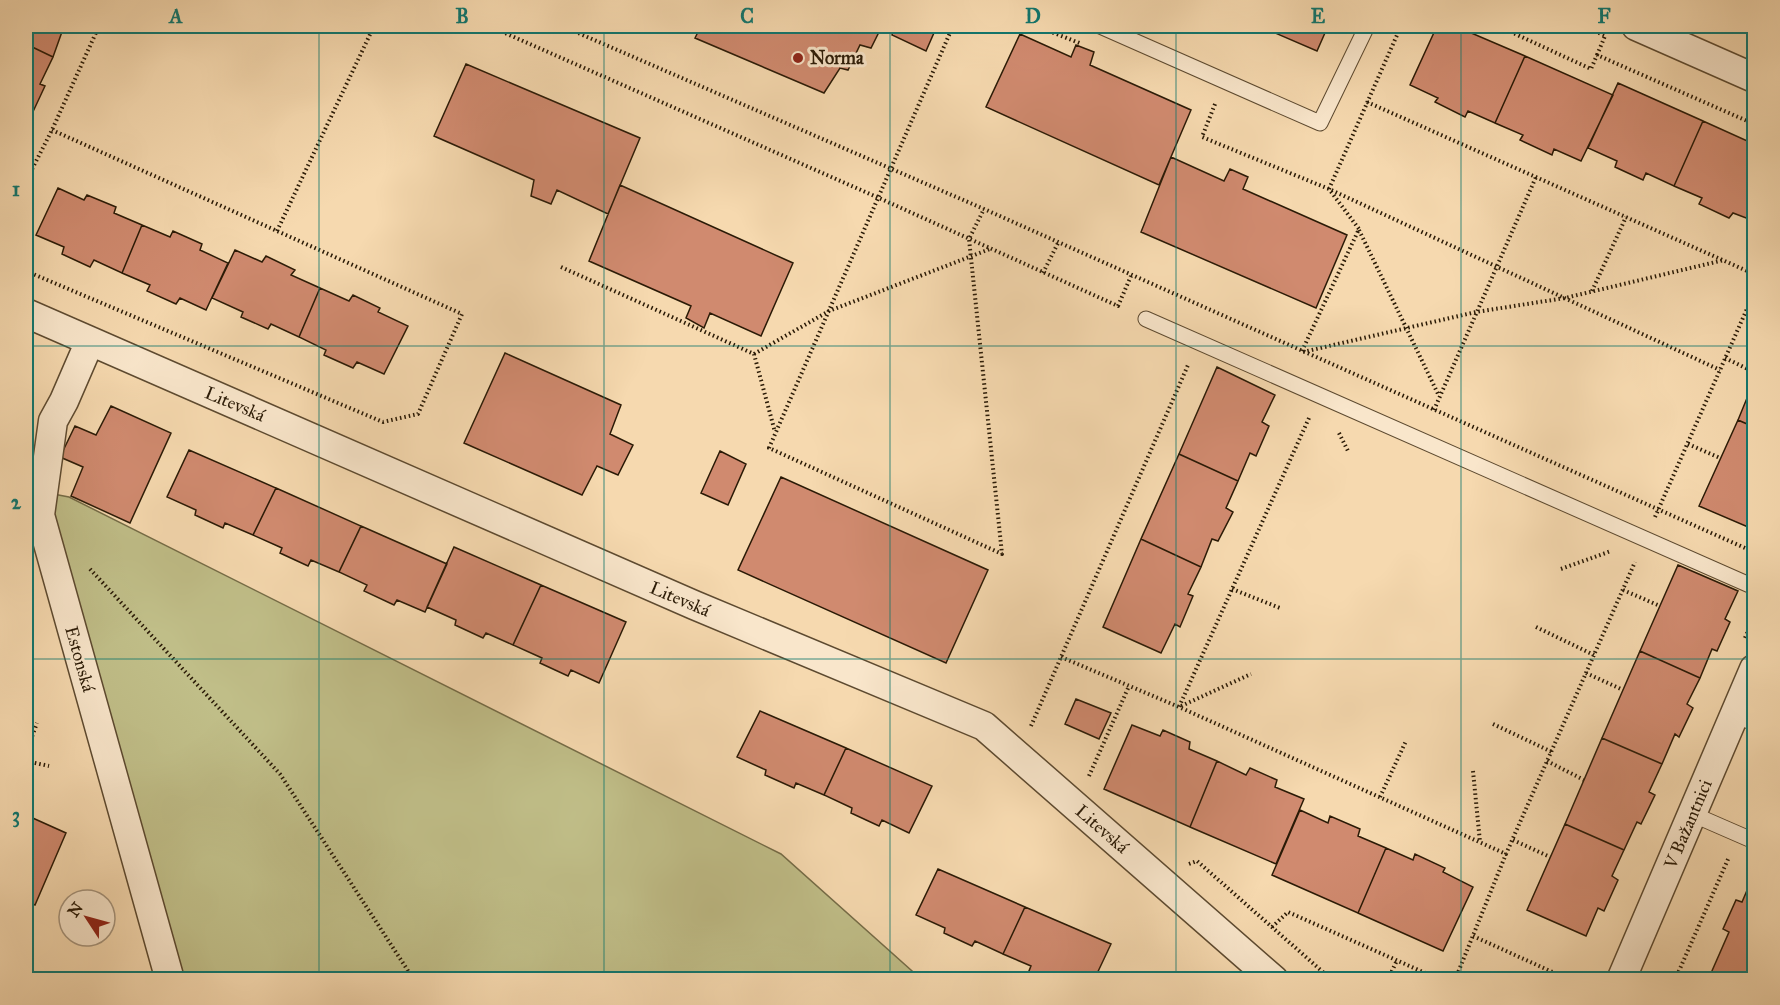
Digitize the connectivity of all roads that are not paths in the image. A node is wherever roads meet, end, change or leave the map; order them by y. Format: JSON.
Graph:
{"nodes":[{"id":1,"x":1100,"y":26,"type":"edge"},
{"id":2,"x":1367,"y":26,"type":"edge"},
{"id":3,"x":1636,"y":26,"type":"edge"},
{"id":4,"x":1755,"y":78,"type":"edge"},
{"id":5,"x":26,"y":313,"type":"edge"},
{"id":6,"x":1146,"y":320,"type":"dead end"},
{"id":7,"x":90,"y":341,"type":"junction"},
{"id":8,"x":1755,"y":587,"type":"edge"},
{"id":9,"x":1755,"y":669,"type":"edge"},
{"id":10,"x":1745,"y":719,"type":"edge"},
{"id":11,"x":1692,"y":814,"type":"junction"},
{"id":12,"x":1755,"y":841,"type":"edge"},
{"id":13,"x":170,"y":980,"type":"edge"},
{"id":14,"x":1274,"y":980,"type":"edge"},
{"id":15,"x":1622,"y":980,"type":"edge"}],
"edges":[{"from":1,"to":2,"type":"lane"},
{"from":3,"to":4,"type":"street"},
{"from":5,"to":7,"type":"street","name":"Litevská"},
{"from":6,"to":8,"type":"lane"},
{"from":7,"to":13,"type":"street","name":"Estonská"},
{"from":7,"to":14,"type":"street","name":"Litevská"},
{"from":9,"to":10,"type":"street","name":"V Bažantnici"},
{"from":10,"to":11,"type":"street","name":"V Bažantnici"},
{"from":11,"to":12,"type":"lane"},
{"from":11,"to":15,"type":"street","name":"V Bažantnici"}]}
